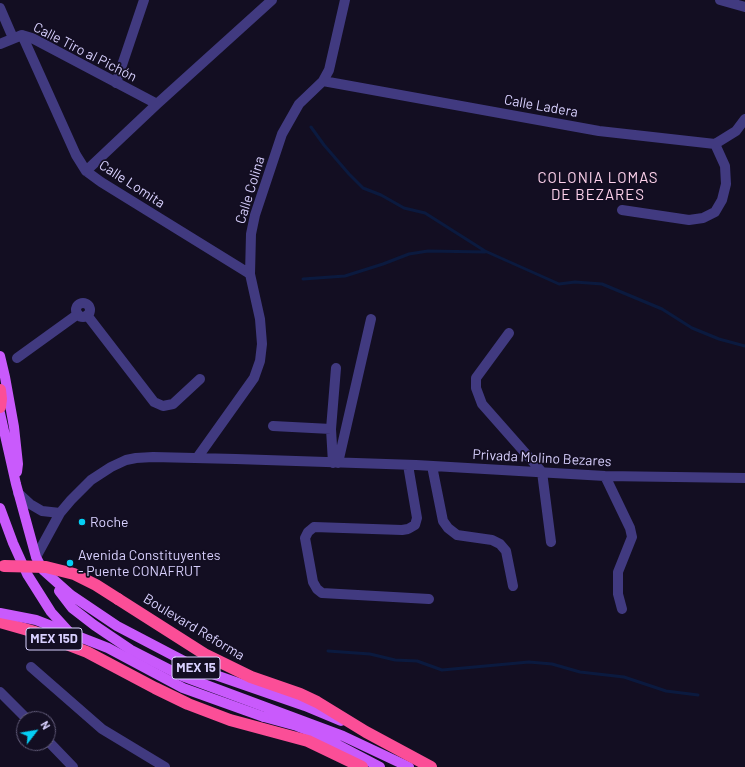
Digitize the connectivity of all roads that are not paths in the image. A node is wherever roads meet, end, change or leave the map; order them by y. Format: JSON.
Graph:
{"nodes":[{"id":1,"x":144,"y":0,"type":"edge"},
{"id":2,"x":272,"y":0,"type":"edge"},
{"id":3,"x":345,"y":0,"type":"edge"},
{"id":4,"x":720,"y":0,"type":"edge"},
{"id":5,"x":745,"y":7,"type":"edge"},
{"id":6,"x":0,"y":8,"type":"edge"},
{"id":7,"x":18,"y":36,"type":"junction"},
{"id":8,"x":0,"y":44,"type":"edge"},
{"id":9,"x":323,"y":81,"type":"junction"},
{"id":10,"x":116,"y":83,"type":"junction"},
{"id":11,"x":157,"y":104,"type":"junction"},
{"id":12,"x":745,"y":119,"type":"edge"},
{"id":13,"x":715,"y":144,"type":"junction"},
{"id":14,"x":86,"y":171,"type":"junction"},
{"id":15,"x":622,"y":210,"type":"dead end"},
{"id":16,"x":250,"y":274,"type":"junction"},
{"id":17,"x":371,"y":319,"type":"dead end"},
{"id":18,"x":509,"y":333,"type":"dead end"},
{"id":19,"x":0,"y":356,"type":"edge"},
{"id":20,"x":17,"y":358,"type":"dead end"},
{"id":21,"x":336,"y":368,"type":"dead end"},
{"id":22,"x":200,"y":379,"type":"dead end"},
{"id":23,"x":0,"y":390,"type":"edge"},
{"id":24,"x":0,"y":406,"type":"edge"},
{"id":25,"x":0,"y":413,"type":"edge"},
{"id":26,"x":273,"y":426,"type":"dead end"},
{"id":27,"x":331,"y":429,"type":"junction"},
{"id":28,"x":197,"y":458,"type":"junction"},
{"id":29,"x":336,"y":463,"type":"junction"},
{"id":30,"x":408,"y":465,"type":"junction"},
{"id":31,"x":432,"y":466,"type":"junction"},
{"id":32,"x":542,"y":472,"type":"junction"},
{"id":33,"x":605,"y":476,"type":"junction"},
{"id":34,"x":745,"y":478,"type":"edge"},
{"id":35,"x":17,"y":488,"type":"junction"},
{"id":36,"x":0,"y":508,"type":"edge"},
{"id":37,"x":60,"y":513,"type":"junction"},
{"id":38,"x":551,"y":542,"type":"dead end"},
{"id":39,"x":36,"y":557,"type":"junction"},
{"id":40,"x":2,"y":566,"type":"edge"},
{"id":41,"x":43,"y":570,"type":"junction"},
{"id":42,"x":513,"y":586,"type":"dead end"},
{"id":43,"x":429,"y":599,"type":"dead end"},
{"id":44,"x":622,"y":609,"type":"dead end"},
{"id":45,"x":0,"y":613,"type":"edge"},
{"id":46,"x":0,"y":622,"type":"edge"},
{"id":47,"x":105,"y":662,"type":"junction"},
{"id":48,"x":31,"y":667,"type":"dead end"},
{"id":49,"x":0,"y":692,"type":"edge"},
{"id":50,"x":18,"y":711,"type":"edge"},
{"id":51,"x":366,"y":732,"type":"junction"},
{"id":52,"x":56,"y":749,"type":"edge"},
{"id":53,"x":73,"y":767,"type":"edge"},
{"id":54,"x":165,"y":767,"type":"edge"},
{"id":55,"x":362,"y":767,"type":"edge"},
{"id":56,"x":380,"y":767,"type":"edge"},
{"id":57,"x":409,"y":767,"type":"edge"},
{"id":58,"x":431,"y":767,"type":"edge"}],
"edges":[{"from":1,"to":10,"type":"street"},
{"from":2,"to":11,"type":"street"},
{"from":3,"to":9,"type":"street","name":"Calle Colina"},
{"from":4,"to":5,"type":"street"},
{"from":6,"to":7,"type":"street","name":"Calle Lomita"},
{"from":7,"to":8,"type":"street","name":"Calle Tiro al Pichón"},
{"from":7,"to":10,"type":"street","name":"Calle Tiro al Pichón"},
{"from":7,"to":14,"type":"street","name":"Calle Lomita"},
{"from":9,"to":13,"type":"street","name":"Calle Ladera"},
{"from":9,"to":16,"type":"street","name":"Calle Colina"},
{"from":10,"to":11,"type":"street","name":"Calle Tiro al Pichón"},
{"from":11,"to":14,"type":"street"},
{"from":12,"to":13,"type":"street"},
{"from":13,"to":15,"type":"street"},
{"from":14,"to":16,"type":"street","name":"Calle Lomita"},
{"from":16,"to":28,"type":"street","name":"Calle Colina"},
{"from":17,"to":29,"type":"street"},
{"from":18,"to":32,"type":"street"},
{"from":19,"to":35,"type":"main road"},
{"from":20,"to":22,"type":"street"},
{"from":21,"to":27,"type":"street"},
{"from":23,"to":24,"type":"highway"},
{"from":25,"to":35,"type":"main road","number":"MEX 15"},
{"from":26,"to":27,"type":"street"},
{"from":27,"to":29,"type":"street"},
{"from":28,"to":29,"type":"street","name":"Privada Molino Bezares"},
{"from":28,"to":37,"type":"street","name":"Privada Molino Bezares"},
{"from":29,"to":30,"type":"street","name":"Privada Molino Bezares"},
{"from":30,"to":31,"type":"street","name":"Privada Molino Bezares"},
{"from":30,"to":43,"type":"street"},
{"from":31,"to":32,"type":"street","name":"Privada Molino Bezares"},
{"from":31,"to":42,"type":"street"},
{"from":32,"to":33,"type":"street","name":"Privada Molino Bezares"},
{"from":32,"to":38,"type":"street"},
{"from":33,"to":34,"type":"street","name":"Privada Molino Bezares"},
{"from":33,"to":44,"type":"street"},
{"from":35,"to":37,"type":"street"},
{"from":35,"to":39,"type":"main road","number":"MEX 15"},
{"from":36,"to":47,"type":"main road","number":"MEX 15"},
{"from":37,"to":39,"type":"street","name":"Privada Molino Bezares"},
{"from":39,"to":41,"type":"main road","number":"MEX 15"},
{"from":40,"to":51,"type":"highway","name":"Boulevard Reforma","bridge":true},
{"from":41,"to":51,"type":"main road","number":"MEX 15"},
{"from":41,"to":57,"type":"main road"},
{"from":45,"to":56,"type":"main road","bridge":true},
{"from":46,"to":47,"type":"highway","number":"MEX 15D"},
{"from":47,"to":55,"type":"highway","number":"MEX 15"},
{"from":48,"to":54,"type":"street"},
{"from":49,"to":50,"type":"street"},
{"from":51,"to":58,"type":"highway","name":"Boulevard Reforma","number":"MEX 15"},
{"from":52,"to":53,"type":"street"}]}
